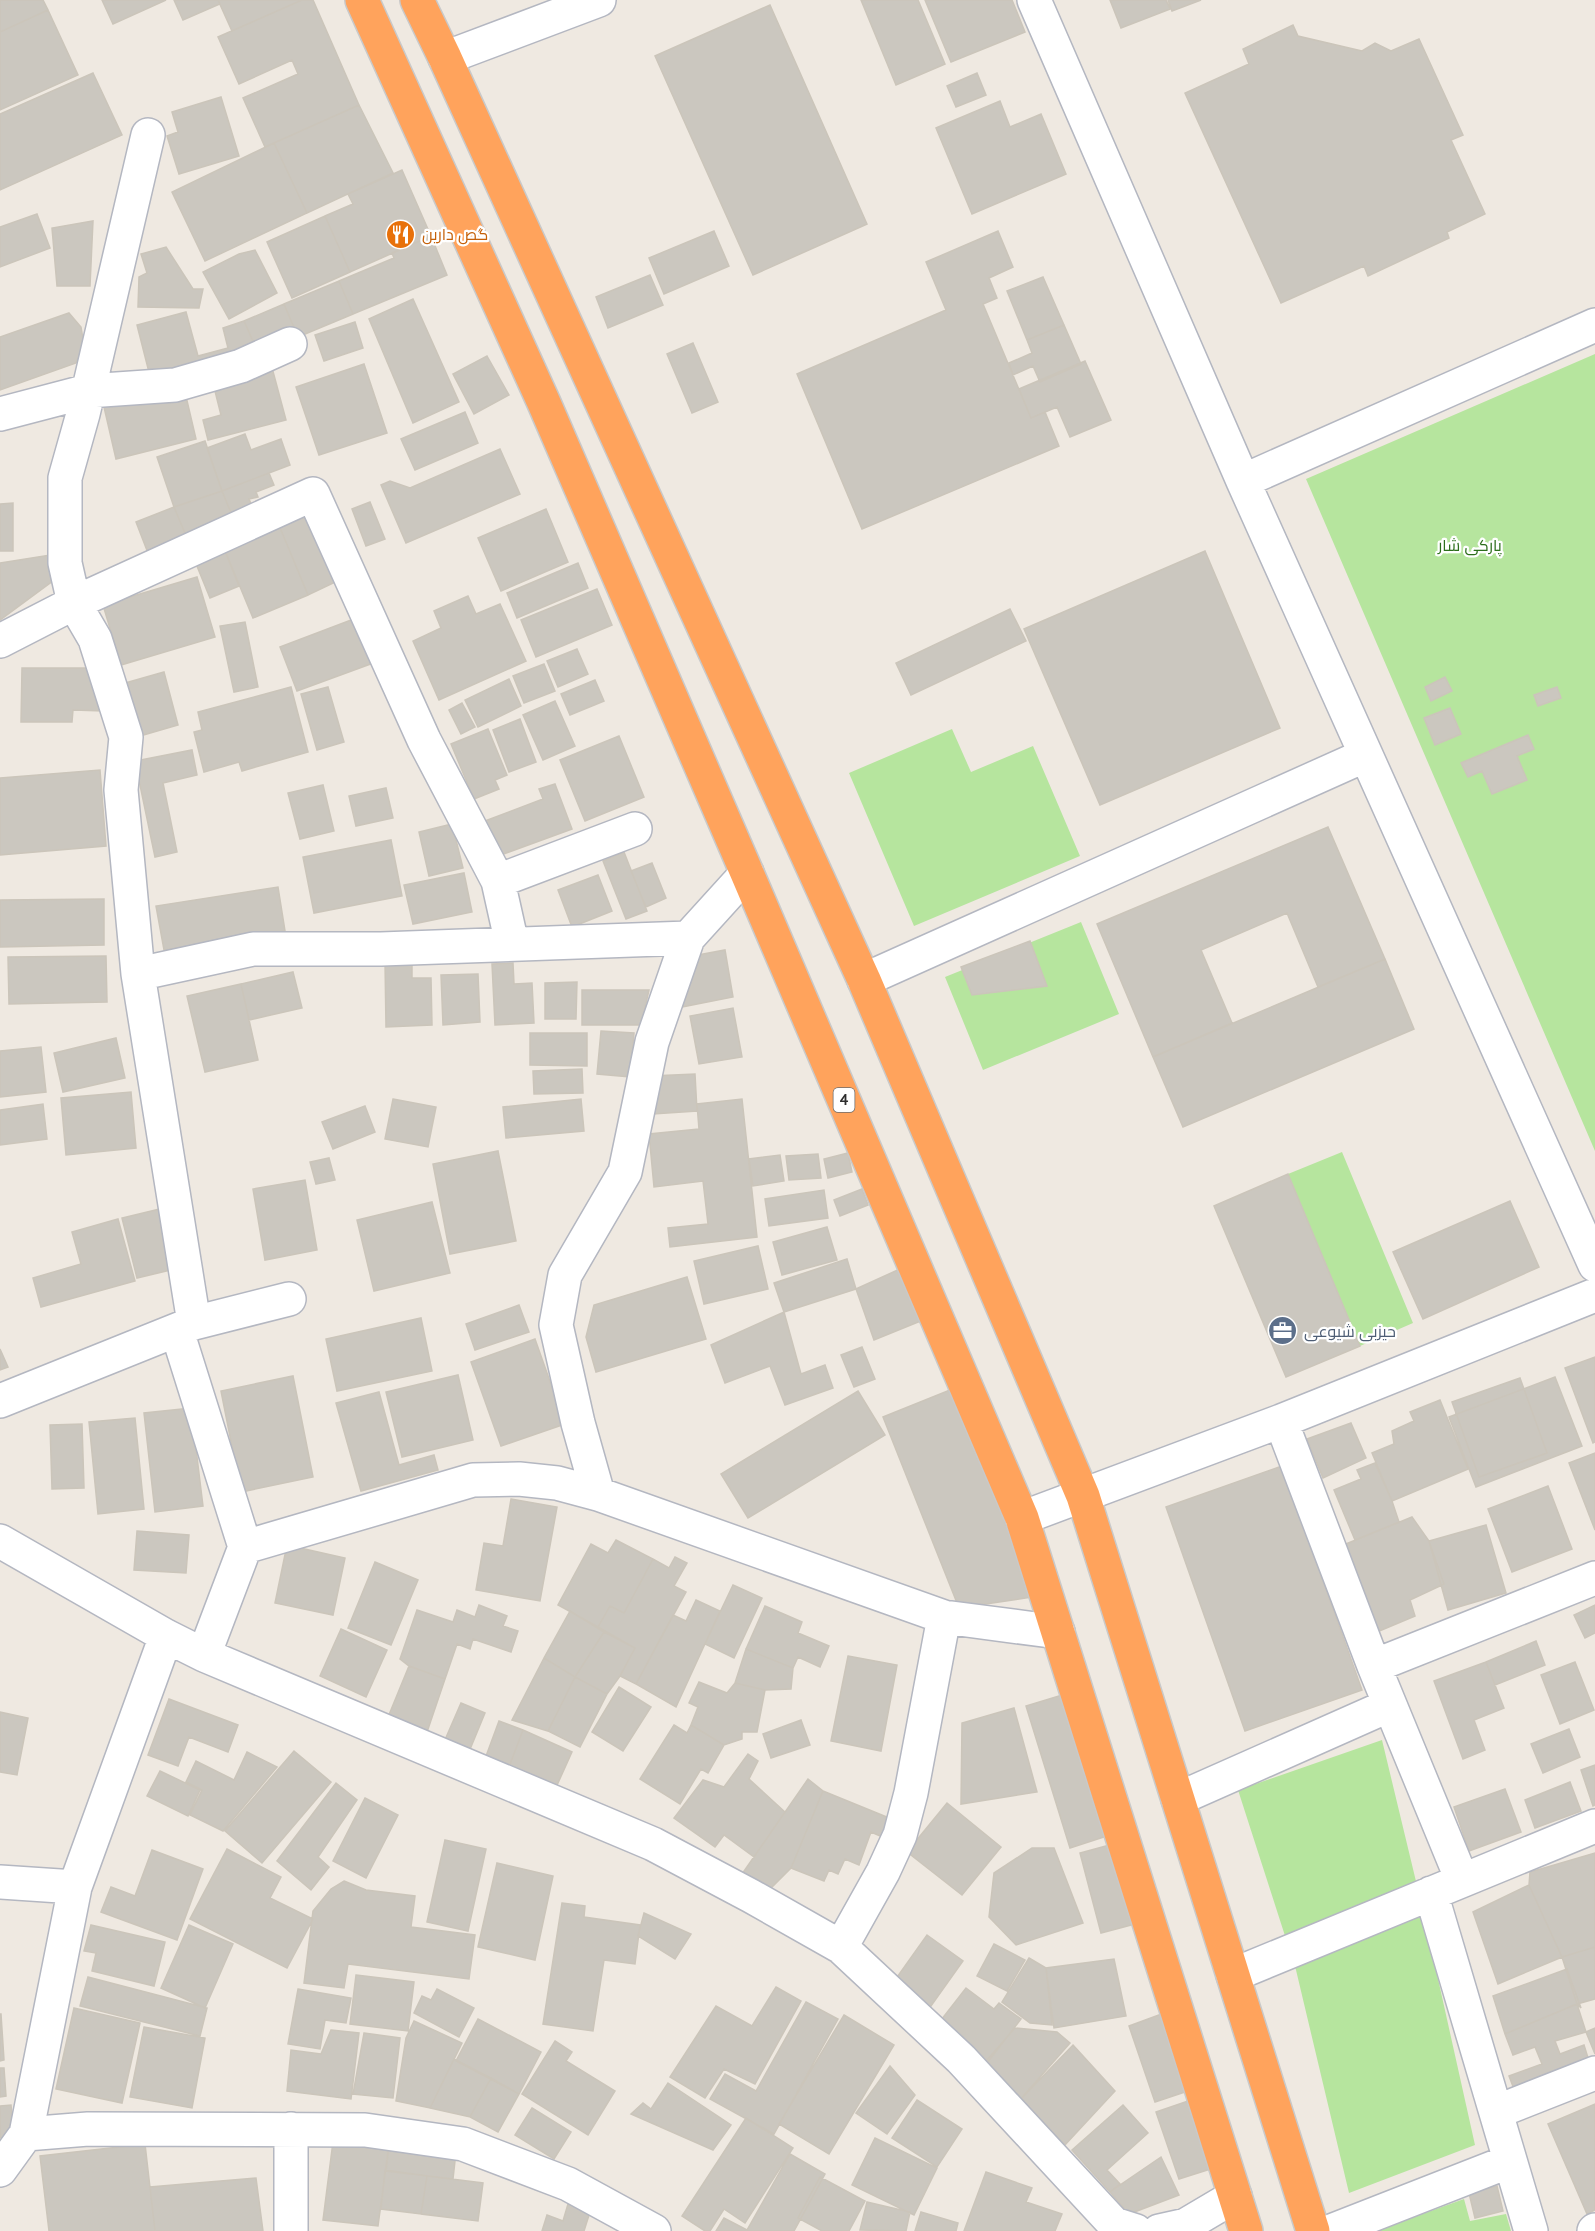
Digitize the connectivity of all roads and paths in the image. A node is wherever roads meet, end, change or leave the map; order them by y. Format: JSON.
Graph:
{"nodes":[{"id":1,"x":362,"y":0,"type":"edge"},
{"id":2,"x":417,"y":0,"type":"edge"},
{"id":3,"x":599,"y":0,"type":"edge"},
{"id":4,"x":1034,"y":0,"type":"edge"},
{"id":5,"x":446,"y":58,"type":"junction"},
{"id":6,"x":148,"y":135,"type":"dead end"},
{"id":7,"x":1595,"y":325,"type":"edge"},
{"id":8,"x":290,"y":344,"type":"dead end"},
{"id":9,"x":88,"y":391,"type":"junction"},
{"id":10,"x":0,"y":414,"type":"edge"},
{"id":11,"x":1243,"y":481,"type":"junction"},
{"id":12,"x":74,"y":603,"type":"junction"},
{"id":13,"x":0,"y":641,"type":"edge"},
{"id":14,"x":1366,"y":755,"type":"junction"},
{"id":15,"x":635,"y":829,"type":"dead end"},
{"id":16,"x":747,"y":873,"type":"junction"},
{"id":17,"x":498,"y":881,"type":"junction"},
{"id":18,"x":688,"y":938,"type":"junction"},
{"id":19,"x":512,"y":944,"type":"junction"},
{"id":20,"x":138,"y":974,"type":"junction"},
{"id":21,"x":864,"y":980,"type":"junction"},
{"id":22,"x":1595,"y":1265,"type":"edge"},
{"id":23,"x":1595,"y":1295,"type":"edge"},
{"id":24,"x":289,"y":1299,"type":"dead end"},
{"id":25,"x":185,"y":1327,"type":"junction"},
{"id":26,"x":0,"y":1401,"type":"edge"},
{"id":27,"x":1281,"y":1421,"type":"junction"},
{"id":28,"x":598,"y":1494,"type":"junction"},
{"id":29,"x":1083,"y":1496,"type":"junction"},
{"id":30,"x":1022,"y":1518,"type":"junction"},
{"id":31,"x":0,"y":1541,"type":"edge"},
{"id":32,"x":245,"y":1547,"type":"junction"},
{"id":33,"x":1595,"y":1578,"type":"edge"},
{"id":34,"x":944,"y":1617,"type":"junction"},
{"id":35,"x":1058,"y":1632,"type":"junction"},
{"id":36,"x":166,"y":1636,"type":"junction"},
{"id":37,"x":204,"y":1655,"type":"junction"},
{"id":38,"x":1374,"y":1666,"type":"junction"},
{"id":39,"x":1390,"y":1705,"type":"junction"},
{"id":40,"x":1178,"y":1799,"type":"junction"},
{"id":41,"x":1595,"y":1826,"type":"edge"},
{"id":42,"x":1462,"y":1880,"type":"junction"},
{"id":43,"x":0,"y":1882,"type":"edge"},
{"id":44,"x":75,"y":1887,"type":"junction"},
{"id":45,"x":1431,"y":1893,"type":"junction"},
{"id":46,"x":841,"y":1947,"type":"junction"},
{"id":47,"x":1233,"y":1975,"type":"junction"},
{"id":48,"x":1595,"y":2073,"type":"edge"},
{"id":49,"x":1496,"y":2112,"type":"junction"},
{"id":50,"x":291,"y":2129,"type":"junction"},
{"id":51,"x":26,"y":2134,"type":"junction"},
{"id":52,"x":1510,"y":2161,"type":"junction"},
{"id":53,"x":0,"y":2169,"type":"edge"},
{"id":54,"x":1235,"y":2196,"type":"junction"},
{"id":55,"x":291,"y":2231,"type":"edge"},
{"id":56,"x":654,"y":2231,"type":"edge"},
{"id":57,"x":1136,"y":2231,"type":"edge"},
{"id":58,"x":1159,"y":2231,"type":"edge"},
{"id":59,"x":1246,"y":2231,"type":"edge"},
{"id":60,"x":1314,"y":2231,"type":"edge"},
{"id":61,"x":1331,"y":2231,"type":"edge"},
{"id":62,"x":1531,"y":2231,"type":"edge"}],
"edges":[{"from":1,"to":16,"type":"highway","number":"4"},
{"from":2,"to":5,"type":"highway"},
{"from":3,"to":5,"type":"street"},
{"from":4,"to":11,"type":"street"},
{"from":5,"to":21,"type":"highway"},
{"from":6,"to":9,"type":"street"},
{"from":7,"to":11,"type":"street"},
{"from":8,"to":9,"type":"street"},
{"from":9,"to":10,"type":"street"},
{"from":9,"to":12,"type":"street"},
{"from":11,"to":14,"type":"street"},
{"from":12,"to":13,"type":"street"},
{"from":12,"to":17,"type":"street"},
{"from":12,"to":20,"type":"street"},
{"from":14,"to":21,"type":"street"},
{"from":14,"to":22,"type":"street"},
{"from":15,"to":17,"type":"street"},
{"from":16,"to":18,"type":"street"},
{"from":16,"to":30,"type":"highway","number":"4"},
{"from":17,"to":19,"type":"street"},
{"from":18,"to":19,"type":"street"},
{"from":18,"to":28,"type":"street"},
{"from":19,"to":20,"type":"street"},
{"from":20,"to":25,"type":"street"},
{"from":21,"to":29,"type":"highway"},
{"from":23,"to":27,"type":"street"},
{"from":24,"to":25,"type":"street"},
{"from":25,"to":26,"type":"street"},
{"from":25,"to":32,"type":"street"},
{"from":27,"to":29,"type":"street"},
{"from":27,"to":38,"type":"street"},
{"from":28,"to":32,"type":"street"},
{"from":28,"to":34,"type":"street"},
{"from":29,"to":30,"type":"street"},
{"from":29,"to":40,"type":"highway"},
{"from":30,"to":35,"type":"highway","number":"4"},
{"from":31,"to":36,"type":"street"},
{"from":32,"to":37,"type":"street"},
{"from":33,"to":38,"type":"street"},
{"from":34,"to":35,"type":"street"},
{"from":34,"to":46,"type":"street"},
{"from":35,"to":54,"type":"highway","number":"4"},
{"from":36,"to":37,"type":"street"},
{"from":36,"to":44,"type":"street"},
{"from":37,"to":46,"type":"street"},
{"from":38,"to":39,"type":"street"},
{"from":39,"to":40,"type":"street"},
{"from":39,"to":42,"type":"street"},
{"from":40,"to":47,"type":"highway"},
{"from":41,"to":42,"type":"street"},
{"from":42,"to":45,"type":"street"},
{"from":43,"to":44,"type":"street"},
{"from":44,"to":51,"type":"street"},
{"from":45,"to":47,"type":"street"},
{"from":45,"to":49,"type":"street"},
{"from":46,"to":57,"type":"street"},
{"from":47,"to":60,"type":"highway"},
{"from":48,"to":49,"type":"street"},
{"from":49,"to":52,"type":"street"},
{"from":50,"to":51,"type":"street"},
{"from":50,"to":55,"type":"street"},
{"from":50,"to":56,"type":"street"},
{"from":51,"to":53,"type":"street"},
{"from":52,"to":61,"type":"street"},
{"from":52,"to":62,"type":"street"},
{"from":54,"to":58,"type":"street"},
{"from":54,"to":59,"type":"highway","number":"4"}]}
